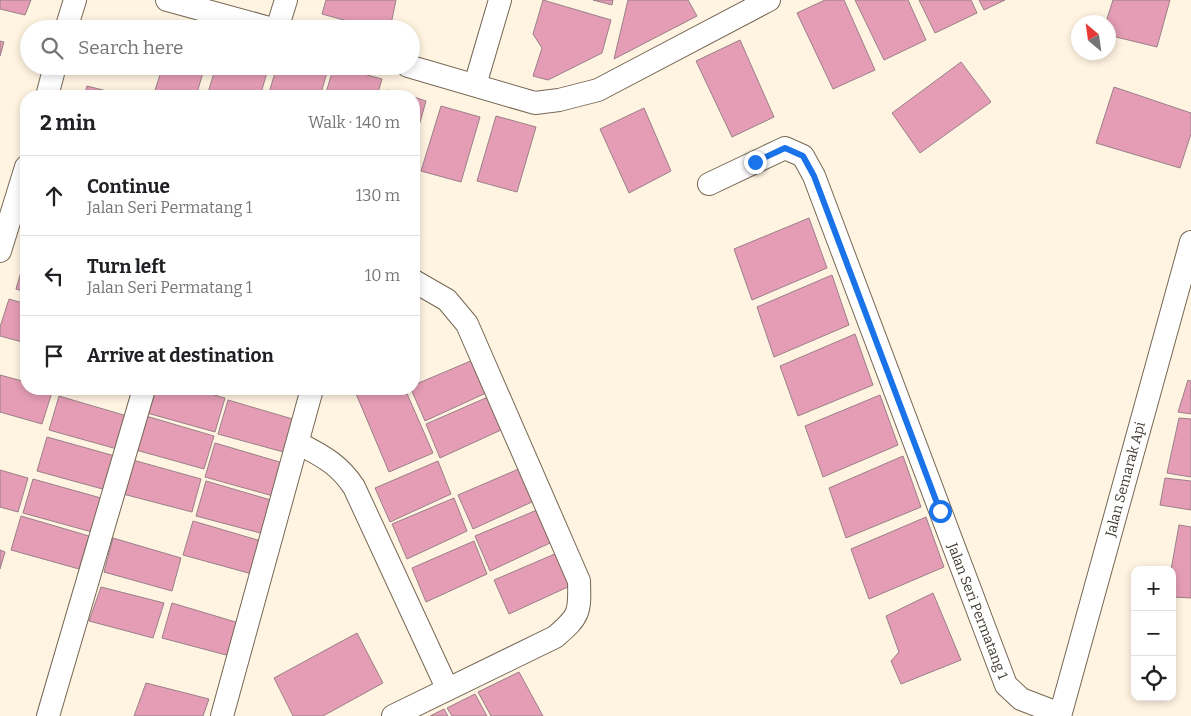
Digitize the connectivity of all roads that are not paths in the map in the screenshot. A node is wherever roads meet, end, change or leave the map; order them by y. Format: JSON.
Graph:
{"nodes":[{"id":1,"x":75,"y":0,"type":"edge"},
{"id":2,"x":168,"y":0,"type":"edge"},
{"id":3,"x":286,"y":0,"type":"edge"},
{"id":4,"x":500,"y":0,"type":"edge"},
{"id":5,"x":769,"y":0,"type":"edge"},
{"id":6,"x":69,"y":20,"type":"edge"},
{"id":7,"x":240,"y":20,"type":"edge"},
{"id":8,"x":280,"y":20,"type":"edge"},
{"id":9,"x":420,"y":69,"type":"edge"},
{"id":10,"x":53,"y":75,"type":"edge"},
{"id":11,"x":476,"y":85,"type":"junction"},
{"id":12,"x":49,"y":90,"type":"edge"},
{"id":13,"x":709,"y":184,"type":"dead end"},
{"id":14,"x":20,"y":189,"type":"edge"},
{"id":15,"x":1191,"y":242,"type":"edge"},
{"id":16,"x":0,"y":251,"type":"edge"},
{"id":17,"x":420,"y":284,"type":"edge"},
{"id":18,"x":142,"y":395,"type":"edge"},
{"id":19,"x":310,"y":395,"type":"edge"},
{"id":20,"x":298,"y":443,"type":"junction"},
{"id":21,"x":447,"y":688,"type":"junction"},
{"id":22,"x":1060,"y":715,"type":"edge"},
{"id":23,"x":48,"y":716,"type":"edge"},
{"id":24,"x":222,"y":716,"type":"edge"},
{"id":25,"x":394,"y":716,"type":"edge"}],
"edges":[{"from":1,"to":6,"type":"street"},
{"from":2,"to":7,"type":"street"},
{"from":3,"to":8,"type":"street"},
{"from":4,"to":11,"type":"street"},
{"from":5,"to":11,"type":"street"},
{"from":9,"to":11,"type":"street"},
{"from":10,"to":12,"type":"street"},
{"from":13,"to":22,"type":"street","name":"Jalan Seri Permatang 1"},
{"from":14,"to":16,"type":"street"},
{"from":15,"to":22,"type":"street","name":"Jalan Semarak Api"},
{"from":17,"to":21,"type":"street"},
{"from":18,"to":23,"type":"street"},
{"from":19,"to":20,"type":"street"},
{"from":20,"to":21,"type":"street"},
{"from":20,"to":24,"type":"street"},
{"from":21,"to":25,"type":"street"}]}
